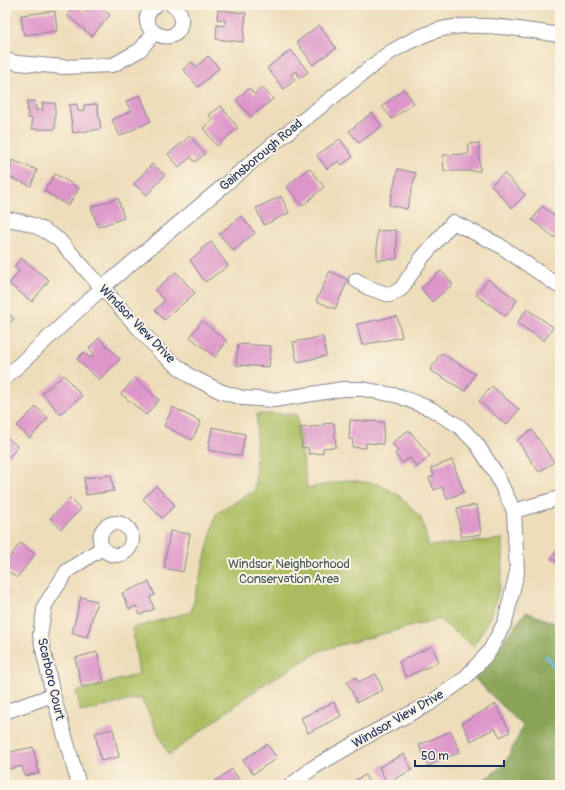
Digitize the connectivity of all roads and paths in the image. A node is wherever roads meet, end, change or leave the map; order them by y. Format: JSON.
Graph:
{"nodes":[{"id":1,"x":156,"y":5,"type":"edge"},
{"id":2,"x":172,"y":5,"type":"edge"},
{"id":3,"x":154,"y":33,"type":"junction"},
{"id":4,"x":560,"y":35,"type":"edge"},
{"id":5,"x":5,"y":60,"type":"edge"},
{"id":6,"x":5,"y":219,"type":"edge"},
{"id":7,"x":356,"y":280,"type":"dead end"},
{"id":8,"x":560,"y":287,"type":"edge"},
{"id":9,"x":102,"y":288,"type":"junction"},
{"id":10,"x":5,"y":378,"type":"edge"},
{"id":11,"x":560,"y":498,"type":"edge"},
{"id":12,"x":514,"y":512,"type":"junction"},
{"id":13,"x":102,"y":548,"type":"dead end"},
{"id":14,"x":53,"y":695,"type":"junction"},
{"id":15,"x":5,"y":712,"type":"edge"},
{"id":16,"x":79,"y":785,"type":"edge"},
{"id":17,"x":291,"y":785,"type":"edge"}],
"edges":[{"from":1,"to":3,"type":"street"},
{"from":2,"to":3,"type":"street"},
{"from":3,"to":5,"type":"street"},
{"from":4,"to":9,"type":"street","name":"Gainsborough Road"},
{"from":6,"to":9,"type":"street","name":"Windsor View Drive"},
{"from":7,"to":8,"type":"street"},
{"from":9,"to":10,"type":"street","name":"Gainsborough Road"},
{"from":9,"to":12,"type":"street","name":"Windsor View Drive"},
{"from":11,"to":12,"type":"street"},
{"from":12,"to":17,"type":"street","name":"Windsor View Drive"},
{"from":13,"to":14,"type":"street","name":"Scarboro Court"},
{"from":14,"to":15,"type":"street"},
{"from":14,"to":16,"type":"street","name":"Scarboro Court"}]}
